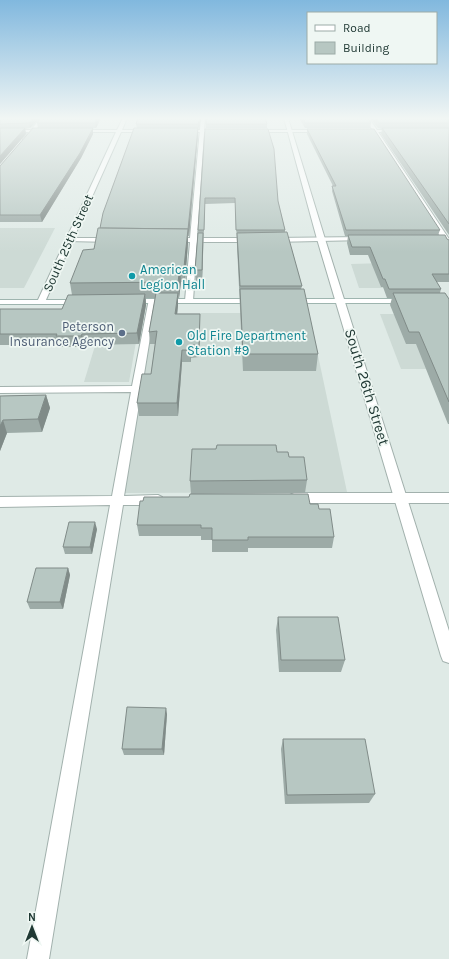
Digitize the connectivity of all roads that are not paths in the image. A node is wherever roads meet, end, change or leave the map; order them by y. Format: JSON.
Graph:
{"nodes":[{"id":1,"x":104,"y":163,"type":"edge"},
{"id":2,"x":200,"y":163,"type":"edge"},
{"id":3,"x":299,"y":163,"type":"edge"},
{"id":4,"x":396,"y":163,"type":"edge"},
{"id":5,"x":321,"y":239,"type":"junction"},
{"id":6,"x":371,"y":239,"type":"edge"},
{"id":7,"x":69,"y":240,"type":"junction"},
{"id":8,"x":116,"y":240,"type":"edge"},
{"id":9,"x":163,"y":240,"type":"edge"},
{"id":10,"x":194,"y":240,"type":"junction"},
{"id":11,"x":445,"y":240,"type":"edge"},
{"id":12,"x":152,"y":301,"type":"junction"},
{"id":13,"x":189,"y":301,"type":"junction"},
{"id":14,"x":266,"y":301,"type":"edge"},
{"id":15,"x":281,"y":301,"type":"edge"},
{"id":16,"x":341,"y":301,"type":"junction"},
{"id":17,"x":418,"y":301,"type":"edge"},
{"id":18,"x":0,"y":302,"type":"edge"},
{"id":19,"x":41,"y":302,"type":"junction"},
{"id":20,"x":88,"y":302,"type":"edge"},
{"id":21,"x":120,"y":302,"type":"edge"},
{"id":22,"x":137,"y":389,"type":"junction"},
{"id":23,"x":0,"y":390,"type":"edge"},
{"id":24,"x":401,"y":498,"type":"junction"},
{"id":25,"x":449,"y":498,"type":"edge"},
{"id":26,"x":281,"y":499,"type":"edge"},
{"id":27,"x":172,"y":500,"type":"edge"},
{"id":28,"x":118,"y":501,"type":"junction"},
{"id":29,"x":0,"y":502,"type":"edge"},
{"id":30,"x":449,"y":656,"type":"edge"},
{"id":31,"x":38,"y":959,"type":"edge"}],
"edges":[{"from":1,"to":7,"type":"street","name":"South 25th Street"},
{"from":2,"to":10,"type":"street"},
{"from":3,"to":5,"type":"street","name":"South 26th Street"},
{"from":4,"to":11,"type":"street"},
{"from":5,"to":6,"type":"street"},
{"from":5,"to":10,"type":"street"},
{"from":5,"to":16,"type":"street","name":"South 26th Street"},
{"from":7,"to":8,"type":"street"},
{"from":7,"to":19,"type":"street","name":"South 25th Street"},
{"from":9,"to":10,"type":"street"},
{"from":10,"to":13,"type":"street"},
{"from":12,"to":13,"type":"street"},
{"from":12,"to":21,"type":"street"},
{"from":12,"to":22,"type":"street"},
{"from":13,"to":14,"type":"street"},
{"from":15,"to":16,"type":"street"},
{"from":16,"to":17,"type":"street"},
{"from":16,"to":24,"type":"street","name":"South 26th Street"},
{"from":18,"to":19,"type":"street"},
{"from":19,"to":20,"type":"street"},
{"from":22,"to":23,"type":"street"},
{"from":22,"to":28,"type":"street"},
{"from":24,"to":25,"type":"street"},
{"from":24,"to":26,"type":"street"},
{"from":24,"to":30,"type":"street","name":"South 26th Street"},
{"from":27,"to":28,"type":"street"},
{"from":28,"to":29,"type":"street"},
{"from":28,"to":31,"type":"street"}]}
